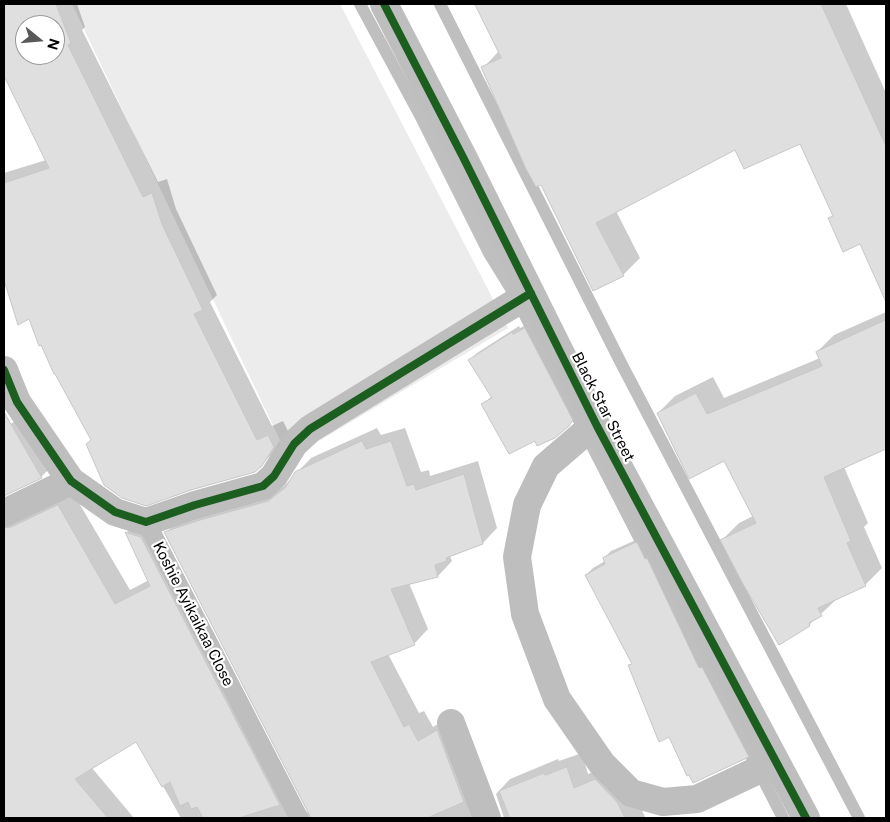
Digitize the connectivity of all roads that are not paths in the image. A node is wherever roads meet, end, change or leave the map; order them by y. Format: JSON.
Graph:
{"nodes":[{"id":1,"x":384,"y":4,"type":"edge"},
{"id":2,"x":530,"y":293,"type":"junction"},
{"id":3,"x":4,"y":370,"type":"edge"},
{"id":4,"x":10,"y":406,"type":"edge"},
{"id":5,"x":597,"y":426,"type":"junction"},
{"id":6,"x":71,"y":481,"type":"junction"},
{"id":7,"x":4,"y":513,"type":"edge"},
{"id":8,"x":146,"y":522,"type":"junction"},
{"id":9,"x":451,"y":723,"type":"dead end"},
{"id":10,"x":775,"y":760,"type":"junction"},
{"id":11,"x":299,"y":818,"type":"edge"},
{"id":12,"x":487,"y":818,"type":"edge"},
{"id":13,"x":806,"y":818,"type":"edge"}],
"edges":[{"from":1,"to":2,"type":"street","name":"Black Star Street"},
{"from":2,"to":5,"type":"street","name":"Black Star Street"},
{"from":2,"to":8,"type":"street"},
{"from":3,"to":4,"type":"street"},
{"from":4,"to":6,"type":"street"},
{"from":5,"to":10,"type":"street","name":"Black Star Street"},
{"from":5,"to":10,"type":"street"},
{"from":6,"to":7,"type":"street"},
{"from":6,"to":8,"type":"street"},
{"from":8,"to":11,"type":"lane","name":"Koshie Ayikaikaa Close"},
{"from":9,"to":12,"type":"street"},
{"from":10,"to":13,"type":"street","name":"Black Star Street"}]}
